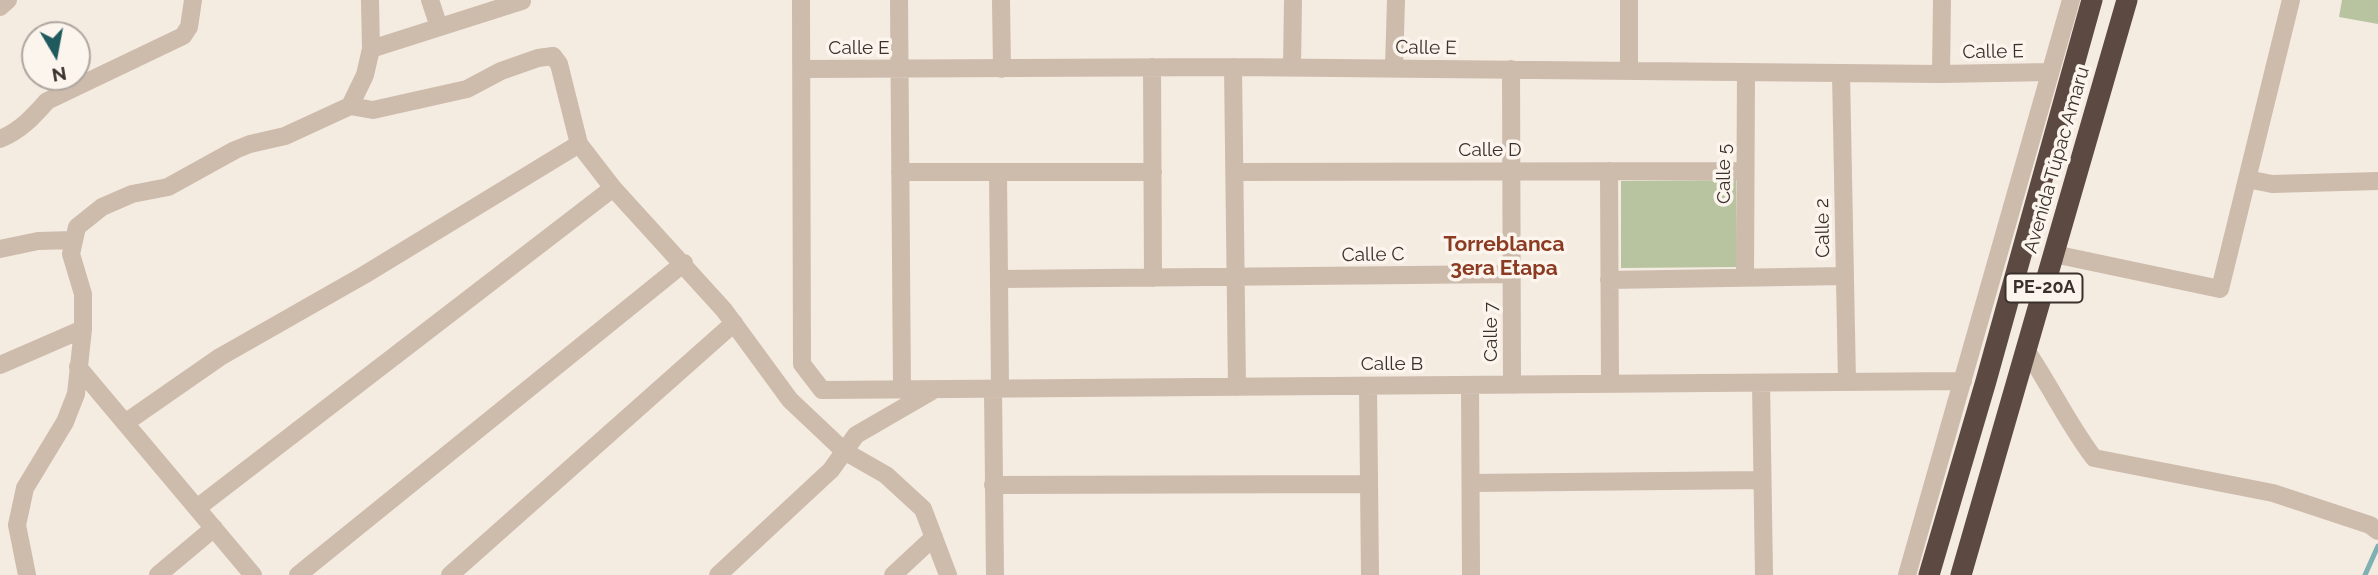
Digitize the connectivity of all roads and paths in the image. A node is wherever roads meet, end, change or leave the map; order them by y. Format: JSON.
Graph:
{"nodes":[{"id":1,"x":8,"y":0,"type":"edge"},
{"id":2,"x":193,"y":0,"type":"edge"},
{"id":3,"x":370,"y":0,"type":"edge"},
{"id":4,"x":430,"y":0,"type":"edge"},
{"id":5,"x":802,"y":0,"type":"edge"},
{"id":6,"x":898,"y":0,"type":"edge"},
{"id":7,"x":1001,"y":0,"type":"edge"},
{"id":8,"x":1293,"y":0,"type":"edge"},
{"id":9,"x":1396,"y":0,"type":"edge"},
{"id":10,"x":1629,"y":0,"type":"edge"},
{"id":11,"x":1942,"y":0,"type":"edge"},
{"id":12,"x":2071,"y":0,"type":"edge"},
{"id":13,"x":2092,"y":0,"type":"edge"},
{"id":14,"x":2127,"y":0,"type":"edge"},
{"id":15,"x":2291,"y":0,"type":"edge"},
{"id":16,"x":522,"y":1,"type":"edge"},
{"id":17,"x":0,"y":7,"type":"edge"},
{"id":18,"x":439,"y":27,"type":"junction"},
{"id":19,"x":371,"y":49,"type":"junction"},
{"id":20,"x":1233,"y":66,"type":"junction"},
{"id":21,"x":1152,"y":67,"type":"junction"},
{"id":22,"x":1292,"y":67,"type":"junction"},
{"id":23,"x":1394,"y":68,"type":"junction"},
{"id":24,"x":802,"y":69,"type":"junction"},
{"id":25,"x":899,"y":69,"type":"junction"},
{"id":26,"x":1002,"y":69,"type":"junction"},
{"id":27,"x":1511,"y":69,"type":"junction"},
{"id":28,"x":1629,"y":71,"type":"junction"},
{"id":29,"x":1745,"y":72,"type":"junction"},
{"id":30,"x":2050,"y":72,"type":"junction"},
{"id":31,"x":1841,"y":73,"type":"junction"},
{"id":32,"x":1941,"y":74,"type":"junction"},
{"id":33,"x":350,"y":106,"type":"junction"},
{"id":34,"x":0,"y":139,"type":"edge"},
{"id":35,"x":579,"y":144,"type":"junction"},
{"id":36,"x":1511,"y":171,"type":"junction"},
{"id":37,"x":1609,"y":171,"type":"junction"},
{"id":38,"x":1745,"y":171,"type":"junction"},
{"id":39,"x":900,"y":172,"type":"junction"},
{"id":40,"x":998,"y":172,"type":"junction"},
{"id":41,"x":1153,"y":172,"type":"junction"},
{"id":42,"x":1234,"y":172,"type":"junction"},
{"id":43,"x":2247,"y":178,"type":"junction"},
{"id":44,"x":2378,"y":181,"type":"edge"},
{"id":45,"x":612,"y":188,"type":"junction"},
{"id":46,"x":74,"y":240,"type":"junction"},
{"id":47,"x":0,"y":249,"type":"edge"},
{"id":48,"x":2054,"y":254,"type":"junction"},
{"id":49,"x":684,"y":264,"type":"junction"},
{"id":50,"x":1512,"y":274,"type":"junction"},
{"id":51,"x":1845,"y":276,"type":"junction"},
{"id":52,"x":1745,"y":277,"type":"junction"},
{"id":53,"x":1153,"y":278,"type":"junction"},
{"id":54,"x":1236,"y":278,"type":"junction"},
{"id":55,"x":1000,"y":279,"type":"junction"},
{"id":56,"x":1609,"y":279,"type":"junction"},
{"id":57,"x":734,"y":323,"type":"junction"},
{"id":58,"x":83,"y":329,"type":"junction"},
{"id":59,"x":2026,"y":350,"type":"junction"},
{"id":60,"x":0,"y":365,"type":"edge"},
{"id":61,"x":78,"y":367,"type":"junction"},
{"id":62,"x":1963,"y":381,"type":"junction"},
{"id":63,"x":1847,"y":382,"type":"junction"},
{"id":64,"x":1761,"y":383,"type":"junction"},
{"id":65,"x":1610,"y":384,"type":"junction"},
{"id":66,"x":1470,"y":385,"type":"junction"},
{"id":67,"x":1512,"y":385,"type":"junction"},
{"id":68,"x":1368,"y":386,"type":"junction"},
{"id":69,"x":1237,"y":387,"type":"junction"},
{"id":70,"x":902,"y":389,"type":"junction"},
{"id":71,"x":935,"y":389,"type":"junction"},
{"id":72,"x":997,"y":389,"type":"junction"},
{"id":73,"x":125,"y":423,"type":"junction"},
{"id":74,"x":844,"y":451,"type":"junction"},
{"id":75,"x":1762,"y":480,"type":"junction"},
{"id":76,"x":1471,"y":483,"type":"junction"},
{"id":77,"x":1369,"y":484,"type":"junction"},
{"id":78,"x":993,"y":485,"type":"junction"},
{"id":79,"x":197,"y":508,"type":"junction"},
{"id":80,"x":214,"y":528,"type":"junction"},
{"id":81,"x":2378,"y":531,"type":"edge"},
{"id":82,"x":934,"y":537,"type":"junction"},
{"id":83,"x":26,"y":575,"type":"edge"},
{"id":84,"x":158,"y":575,"type":"edge"},
{"id":85,"x":253,"y":575,"type":"edge"},
{"id":86,"x":298,"y":575,"type":"edge"},
{"id":87,"x":450,"y":575,"type":"edge"},
{"id":88,"x":718,"y":575,"type":"edge"},
{"id":89,"x":893,"y":575,"type":"edge"},
{"id":90,"x":948,"y":575,"type":"edge"},
{"id":91,"x":995,"y":575,"type":"edge"},
{"id":92,"x":1370,"y":575,"type":"edge"},
{"id":93,"x":1471,"y":575,"type":"edge"},
{"id":94,"x":1764,"y":575,"type":"edge"},
{"id":95,"x":1908,"y":575,"type":"edge"},
{"id":96,"x":1929,"y":575,"type":"edge"},
{"id":97,"x":1961,"y":575,"type":"edge"}],
"edges":[{"from":1,"to":17,"type":"street"},
{"from":2,"to":34,"type":"street"},
{"from":3,"to":19,"type":"street"},
{"from":4,"to":18,"type":"street"},
{"from":5,"to":24,"type":"street"},
{"from":6,"to":25,"type":"street"},
{"from":7,"to":26,"type":"street"},
{"from":8,"to":22,"type":"street"},
{"from":9,"to":23,"type":"street"},
{"from":10,"to":28,"type":"street"},
{"from":11,"to":32,"type":"street"},
{"from":12,"to":30,"type":"street"},
{"from":13,"to":96,"type":"highway","name":"Avenida Túpac Amaru","number":"PE-20A"},
{"from":14,"to":48,"type":"highway","name":"Avenida Túpac Amaru","number":"PE-20A"},
{"from":15,"to":43,"type":"street"},
{"from":16,"to":18,"type":"street"},
{"from":18,"to":19,"type":"street"},
{"from":19,"to":33,"type":"street"},
{"from":20,"to":21,"type":"street","name":"Calle E"},
{"from":20,"to":22,"type":"street","name":"Calle E"},
{"from":20,"to":42,"type":"street"},
{"from":21,"to":26,"type":"street","name":"Calle E"},
{"from":21,"to":41,"type":"street"},
{"from":22,"to":23,"type":"street","name":"Calle E"},
{"from":23,"to":27,"type":"street","name":"Calle E"},
{"from":24,"to":25,"type":"street","name":"Calle E"},
{"from":24,"to":70,"type":"street","name":"Calle B"},
{"from":25,"to":26,"type":"street","name":"Calle E"},
{"from":25,"to":39,"type":"street"},
{"from":27,"to":28,"type":"street","name":"Calle E"},
{"from":27,"to":36,"type":"street","name":"Calle 7"},
{"from":28,"to":29,"type":"street","name":"Calle E"},
{"from":29,"to":31,"type":"street","name":"Calle E"},
{"from":29,"to":38,"type":"street","name":"Calle 5"},
{"from":30,"to":32,"type":"street","name":"Calle E"},
{"from":30,"to":62,"type":"street"},
{"from":31,"to":32,"type":"street","name":"Calle E"},
{"from":31,"to":51,"type":"street","name":"Calle 2"},
{"from":33,"to":35,"type":"street"},
{"from":33,"to":46,"type":"street"},
{"from":35,"to":45,"type":"street"},
{"from":35,"to":73,"type":"street"},
{"from":36,"to":37,"type":"street","name":"Calle D"},
{"from":36,"to":42,"type":"street","name":"Calle D"},
{"from":36,"to":50,"type":"street","name":"Calle 7"},
{"from":37,"to":38,"type":"street","name":"Calle D"},
{"from":37,"to":56,"type":"street"},
{"from":38,"to":52,"type":"street","name":"Calle 5"},
{"from":39,"to":40,"type":"street"},
{"from":39,"to":70,"type":"street"},
{"from":40,"to":41,"type":"street"},
{"from":40,"to":55,"type":"street"},
{"from":41,"to":53,"type":"street"},
{"from":42,"to":54,"type":"street"},
{"from":43,"to":44,"type":"street"},
{"from":43,"to":48,"type":"street"},
{"from":45,"to":49,"type":"street"},
{"from":45,"to":79,"type":"street"},
{"from":46,"to":47,"type":"street"},
{"from":46,"to":58,"type":"street"},
{"from":48,"to":59,"type":"highway","name":"Avenida Túpac Amaru","number":"PE-20A"},
{"from":49,"to":57,"type":"street"},
{"from":49,"to":86,"type":"street"},
{"from":50,"to":54,"type":"street","name":"Calle C"},
{"from":50,"to":67,"type":"street","name":"Calle 7"},
{"from":51,"to":52,"type":"street"},
{"from":51,"to":63,"type":"street","name":"Calle 2"},
{"from":52,"to":56,"type":"street"},
{"from":53,"to":54,"type":"street","name":"Calle C"},
{"from":53,"to":55,"type":"street","name":"Calle C"},
{"from":54,"to":69,"type":"street"},
{"from":55,"to":72,"type":"street"},
{"from":56,"to":65,"type":"street"},
{"from":57,"to":74,"type":"street"},
{"from":57,"to":87,"type":"street"},
{"from":58,"to":60,"type":"street"},
{"from":58,"to":61,"type":"street"},
{"from":59,"to":81,"type":"street"},
{"from":59,"to":97,"type":"highway","name":"Avenida Túpac Amaru","number":"PE-20A"},
{"from":61,"to":73,"type":"street"},
{"from":61,"to":83,"type":"street"},
{"from":62,"to":63,"type":"street","name":"Calle B"},
{"from":62,"to":95,"type":"street"},
{"from":63,"to":64,"type":"street","name":"Calle B"},
{"from":64,"to":65,"type":"street","name":"Calle B"},
{"from":64,"to":75,"type":"street"},
{"from":65,"to":67,"type":"street","name":"Calle B"},
{"from":66,"to":67,"type":"street","name":"Calle B"},
{"from":66,"to":68,"type":"street","name":"Calle B"},
{"from":66,"to":76,"type":"street"},
{"from":68,"to":69,"type":"street","name":"Calle B"},
{"from":68,"to":77,"type":"street"},
{"from":69,"to":72,"type":"street","name":"Calle B"},
{"from":70,"to":71,"type":"street","name":"Calle B"},
{"from":71,"to":72,"type":"street","name":"Calle B"},
{"from":71,"to":74,"type":"street"},
{"from":72,"to":78,"type":"street"},
{"from":73,"to":79,"type":"street"},
{"from":74,"to":82,"type":"street"},
{"from":74,"to":88,"type":"street"},
{"from":75,"to":76,"type":"street"},
{"from":75,"to":94,"type":"street"},
{"from":76,"to":93,"type":"street"},
{"from":77,"to":78,"type":"street"},
{"from":77,"to":92,"type":"street"},
{"from":78,"to":91,"type":"street"},
{"from":79,"to":80,"type":"street"},
{"from":80,"to":84,"type":"street"},
{"from":80,"to":85,"type":"street"},
{"from":82,"to":89,"type":"street"},
{"from":82,"to":90,"type":"street"}]}
